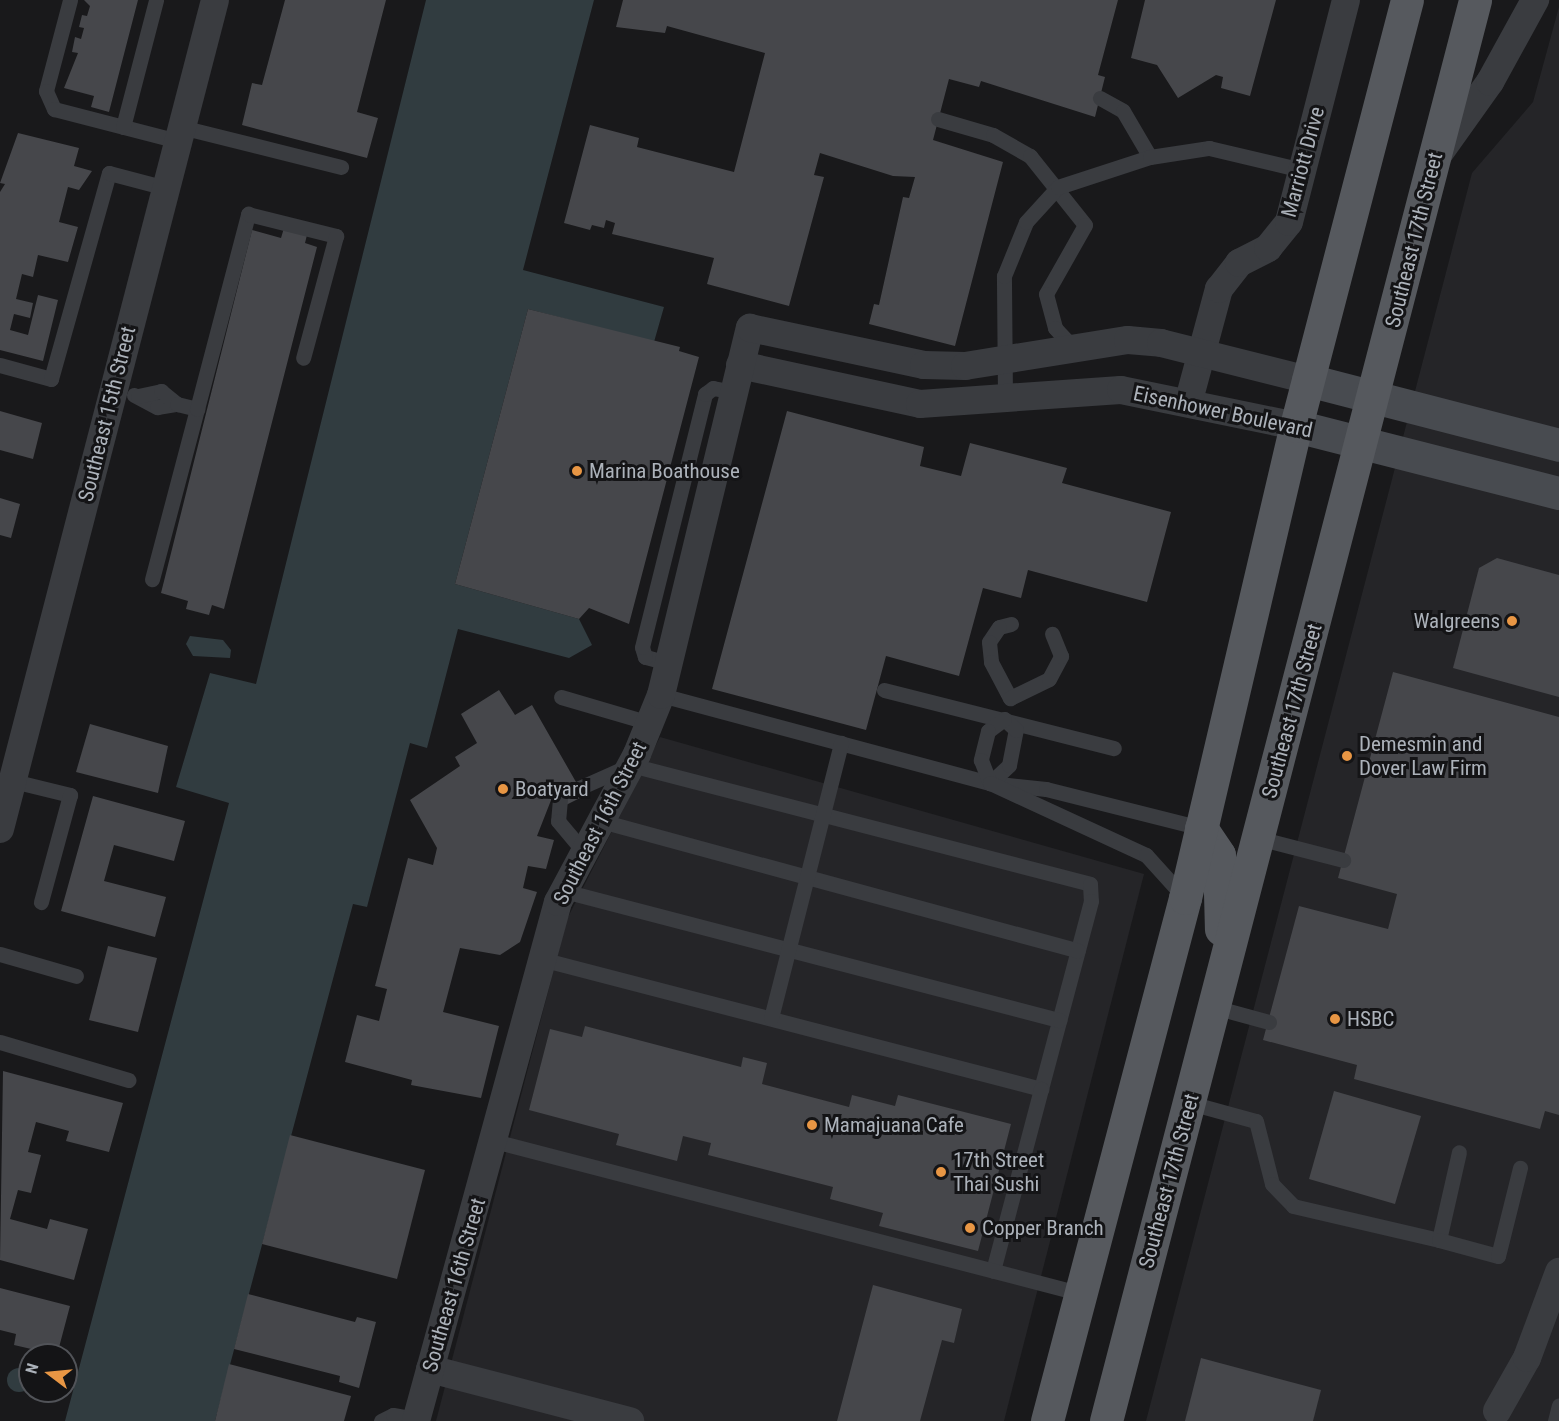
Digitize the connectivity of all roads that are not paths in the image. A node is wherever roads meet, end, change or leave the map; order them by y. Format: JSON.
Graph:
{"nodes":[{"id":1,"x":70,"y":0,"type":"edge"},
{"id":2,"x":156,"y":0,"type":"edge"},
{"id":3,"x":214,"y":0,"type":"edge"},
{"id":4,"x":1346,"y":0,"type":"edge"},
{"id":5,"x":1407,"y":0,"type":"edge"},
{"id":6,"x":1475,"y":0,"type":"edge"},
{"id":7,"x":1535,"y":0,"type":"edge"},
{"id":8,"x":1100,"y":98,"type":"dead end"},
{"id":9,"x":938,"y":119,"type":"dead end"},
{"id":10,"x":123,"y":127,"type":"junction"},
{"id":11,"x":180,"y":134,"type":"junction"},
{"id":12,"x":1150,"y":157,"type":"junction"},
{"id":13,"x":1434,"y":161,"type":"junction"},
{"id":14,"x":341,"y":166,"type":"dead end"},
{"id":15,"x":1302,"y":170,"type":"junction"},
{"id":16,"x":1058,"y":186,"type":"junction"},
{"id":17,"x":166,"y":188,"type":"junction"},
{"id":18,"x":1072,"y":346,"type":"junction"},
{"id":19,"x":1200,"y":357,"type":"junction"},
{"id":20,"x":303,"y":358,"type":"dead end"},
{"id":21,"x":1003,"y":360,"type":"junction"},
{"id":22,"x":0,"y":365,"type":"edge"},
{"id":23,"x":740,"y":365,"type":"junction"},
{"id":24,"x":1308,"y":380,"type":"junction"},
{"id":25,"x":126,"y":393,"type":"junction"},
{"id":26,"x":1374,"y":395,"type":"junction"},
{"id":27,"x":1005,"y":398,"type":"junction"},
{"id":28,"x":1189,"y":400,"type":"junction"},
{"id":29,"x":197,"y":409,"type":"junction"},
{"id":30,"x":1296,"y":426,"type":"junction"},
{"id":31,"x":1362,"y":442,"type":"junction"},
{"id":32,"x":1559,"y":445,"type":"edge"},
{"id":33,"x":1559,"y":493,"type":"edge"},
{"id":34,"x":152,"y":579,"type":"dead end"},
{"id":35,"x":1011,"y":624,"type":"dead end"},
{"id":36,"x":1052,"y":634,"type":"dead end"},
{"id":37,"x":884,"y":690,"type":"dead end"},
{"id":38,"x":661,"y":695,"type":"junction"},
{"id":39,"x":561,"y":697,"type":"dead end"},
{"id":40,"x":1011,"y":698,"type":"junction"},
{"id":41,"x":1004,"y":719,"type":"junction"},
{"id":42,"x":650,"y":723,"type":"junction"},
{"id":43,"x":841,"y":743,"type":"junction"},
{"id":44,"x":1114,"y":748,"type":"dead end"},
{"id":45,"x":631,"y":765,"type":"junction"},
{"id":46,"x":13,"y":781,"type":"junction"},
{"id":47,"x":990,"y":783,"type":"junction"},
{"id":48,"x":579,"y":788,"type":"dead end"},
{"id":49,"x":560,"y":799,"type":"dead end"},
{"id":50,"x":826,"y":813,"type":"junction"},
{"id":51,"x":601,"y":821,"type":"junction"},
{"id":52,"x":1202,"y":828,"type":"junction"},
{"id":53,"x":0,"y":829,"type":"edge"},
{"id":54,"x":1258,"y":838,"type":"junction"},
{"id":55,"x":584,"y":852,"type":"junction"},
{"id":56,"x":1343,"y":860,"type":"dead end"},
{"id":57,"x":809,"y":876,"type":"junction"},
{"id":58,"x":564,"y":891,"type":"junction"},
{"id":59,"x":1185,"y":898,"type":"junction"},
{"id":60,"x":41,"y":902,"type":"dead end"},
{"id":61,"x":789,"y":949,"type":"junction"},
{"id":62,"x":1078,"y":951,"type":"junction"},
{"id":63,"x":0,"y":954,"type":"edge"},
{"id":64,"x":542,"y":958,"type":"junction"},
{"id":65,"x":76,"y":976,"type":"dead end"},
{"id":66,"x":1216,"y":999,"type":"junction"},
{"id":67,"x":771,"y":1018,"type":"junction"},
{"id":68,"x":1059,"y":1020,"type":"junction"},
{"id":69,"x":1269,"y":1022,"type":"dead end"},
{"id":70,"x":0,"y":1042,"type":"edge"},
{"id":71,"x":128,"y":1080,"type":"dead end"},
{"id":72,"x":1041,"y":1089,"type":"junction"},
{"id":73,"x":1190,"y":1103,"type":"junction"},
{"id":74,"x":494,"y":1141,"type":"junction"},
{"id":75,"x":1459,"y":1152,"type":"dead end"},
{"id":76,"x":1520,"y":1168,"type":"dead end"},
{"id":77,"x":1439,"y":1240,"type":"junction"},
{"id":78,"x":993,"y":1271,"type":"junction"},
{"id":79,"x":1559,"y":1272,"type":"edge"},
{"id":80,"x":1079,"y":1293,"type":"junction"},
{"id":81,"x":430,"y":1369,"type":"junction"},
{"id":82,"x":1559,"y":1405,"type":"edge"},
{"id":83,"x":1497,"y":1411,"type":"dead end"},
{"id":84,"x":416,"y":1420,"type":"edge"},
{"id":85,"x":381,"y":1421,"type":"edge"},
{"id":86,"x":630,"y":1421,"type":"edge"},
{"id":87,"x":1047,"y":1421,"type":"edge"},
{"id":88,"x":1106,"y":1421,"type":"edge"},
{"id":89,"x":1555,"y":1421,"type":"edge"}],
"edges":[{"from":1,"to":10,"type":"lane"},
{"from":2,"to":10,"type":"lane"},
{"from":3,"to":11,"type":"street","name":"Southeast 15th Street"},
{"from":4,"to":15,"type":"street","name":"Marriott Drive"},
{"from":5,"to":24,"type":"main road"},
{"from":6,"to":13,"type":"main road","name":"Southeast 17th Street"},
{"from":7,"to":13,"type":"street"},
{"from":8,"to":12,"type":"lane"},
{"from":9,"to":16,"type":"lane"},
{"from":10,"to":11,"type":"lane"},
{"from":11,"to":14,"type":"lane"},
{"from":11,"to":17,"type":"street","name":"Southeast 15th Street"},
{"from":12,"to":15,"type":"lane"},
{"from":12,"to":16,"type":"lane"},
{"from":13,"to":26,"type":"main road","name":"Southeast 17th Street"},
{"from":15,"to":19,"type":"street","name":"Marriott Drive"},
{"from":16,"to":18,"type":"lane"},
{"from":16,"to":21,"type":"lane"},
{"from":17,"to":22,"type":"lane"},
{"from":17,"to":25,"type":"street","name":"Southeast 15th Street"},
{"from":18,"to":19,"type":"street"},
{"from":18,"to":21,"type":"street"},
{"from":19,"to":24,"type":"street"},
{"from":19,"to":28,"type":"street","name":"Marriott Drive"},
{"from":20,"to":29,"type":"lane"},
{"from":21,"to":23,"type":"street","name":"Southeast 16th Street"},
{"from":21,"to":27,"type":"lane"},
{"from":23,"to":27,"type":"street","name":"Eisenhower Boulevard"},
{"from":23,"to":38,"type":"street","name":"Southeast 16th Street"},
{"from":24,"to":26,"type":"street"},
{"from":24,"to":30,"type":"main road"},
{"from":25,"to":29,"type":"lane"},
{"from":25,"to":46,"type":"street","name":"Southeast 15th Street"},
{"from":26,"to":31,"type":"main road","name":"Southeast 17th Street"},
{"from":26,"to":32,"type":"street"},
{"from":27,"to":28,"type":"street","name":"Eisenhower Boulevard"},
{"from":28,"to":30,"type":"street","name":"Eisenhower Boulevard"},
{"from":29,"to":34,"type":"lane"},
{"from":30,"to":31,"type":"street","name":"Eisenhower Boulevard"},
{"from":30,"to":52,"type":"main road"},
{"from":31,"to":33,"type":"street","name":"Eisenhower Boulevard"},
{"from":31,"to":54,"type":"main road","name":"Southeast 17th Street"},
{"from":35,"to":40,"type":"lane"},
{"from":36,"to":40,"type":"lane"},
{"from":37,"to":41,"type":"lane"},
{"from":38,"to":42,"type":"street","name":"Southeast 16th Street"},
{"from":38,"to":43,"type":"lane"},
{"from":39,"to":42,"type":"lane"},
{"from":40,"to":41,"type":"lane"},
{"from":41,"to":44,"type":"lane"},
{"from":41,"to":47,"type":"lane"},
{"from":41,"to":47,"type":"lane"},
{"from":42,"to":45,"type":"street","name":"Southeast 16th Street"},
{"from":43,"to":47,"type":"lane"},
{"from":43,"to":50,"type":"lane"},
{"from":45,"to":48,"type":"lane"},
{"from":45,"to":50,"type":"lane"},
{"from":45,"to":51,"type":"street","name":"Southeast 16th Street"},
{"from":46,"to":53,"type":"street","name":"Southeast 15th Street"},
{"from":46,"to":60,"type":"lane"},
{"from":47,"to":52,"type":"lane"},
{"from":47,"to":59,"type":"lane"},
{"from":49,"to":55,"type":"lane"},
{"from":50,"to":57,"type":"lane"},
{"from":50,"to":62,"type":"lane"},
{"from":51,"to":55,"type":"street","name":"Southeast 16th Street"},
{"from":51,"to":57,"type":"lane"},
{"from":52,"to":59,"type":"main road"},
{"from":52,"to":66,"type":"main road"},
{"from":54,"to":56,"type":"lane"},
{"from":54,"to":66,"type":"main road","name":"Southeast 17th Street"},
{"from":55,"to":58,"type":"street","name":"Southeast 16th Street"},
{"from":57,"to":61,"type":"lane"},
{"from":57,"to":62,"type":"lane"},
{"from":58,"to":61,"type":"lane"},
{"from":58,"to":64,"type":"street","name":"Southeast 16th Street"},
{"from":59,"to":80,"type":"main road"},
{"from":61,"to":67,"type":"lane"},
{"from":61,"to":68,"type":"lane"},
{"from":62,"to":68,"type":"lane"},
{"from":63,"to":65,"type":"lane"},
{"from":64,"to":67,"type":"lane"},
{"from":64,"to":74,"type":"street","name":"Southeast 16th Street"},
{"from":66,"to":69,"type":"lane"},
{"from":66,"to":73,"type":"main road","name":"Southeast 17th Street"},
{"from":67,"to":72,"type":"lane"},
{"from":68,"to":72,"type":"lane"},
{"from":70,"to":71,"type":"lane"},
{"from":72,"to":78,"type":"lane"},
{"from":73,"to":77,"type":"lane"},
{"from":73,"to":88,"type":"main road","name":"Southeast 17th Street"},
{"from":74,"to":78,"type":"lane"},
{"from":74,"to":81,"type":"street","name":"Southeast 16th Street"},
{"from":75,"to":77,"type":"lane"},
{"from":76,"to":77,"type":"lane"},
{"from":78,"to":80,"type":"lane"},
{"from":79,"to":83,"type":"street"},
{"from":80,"to":87,"type":"main road"},
{"from":81,"to":84,"type":"street","name":"Southeast 16th Street"},
{"from":81,"to":86,"type":"street"},
{"from":82,"to":89,"type":"lane"},
{"from":84,"to":85,"type":"lane"}]}
